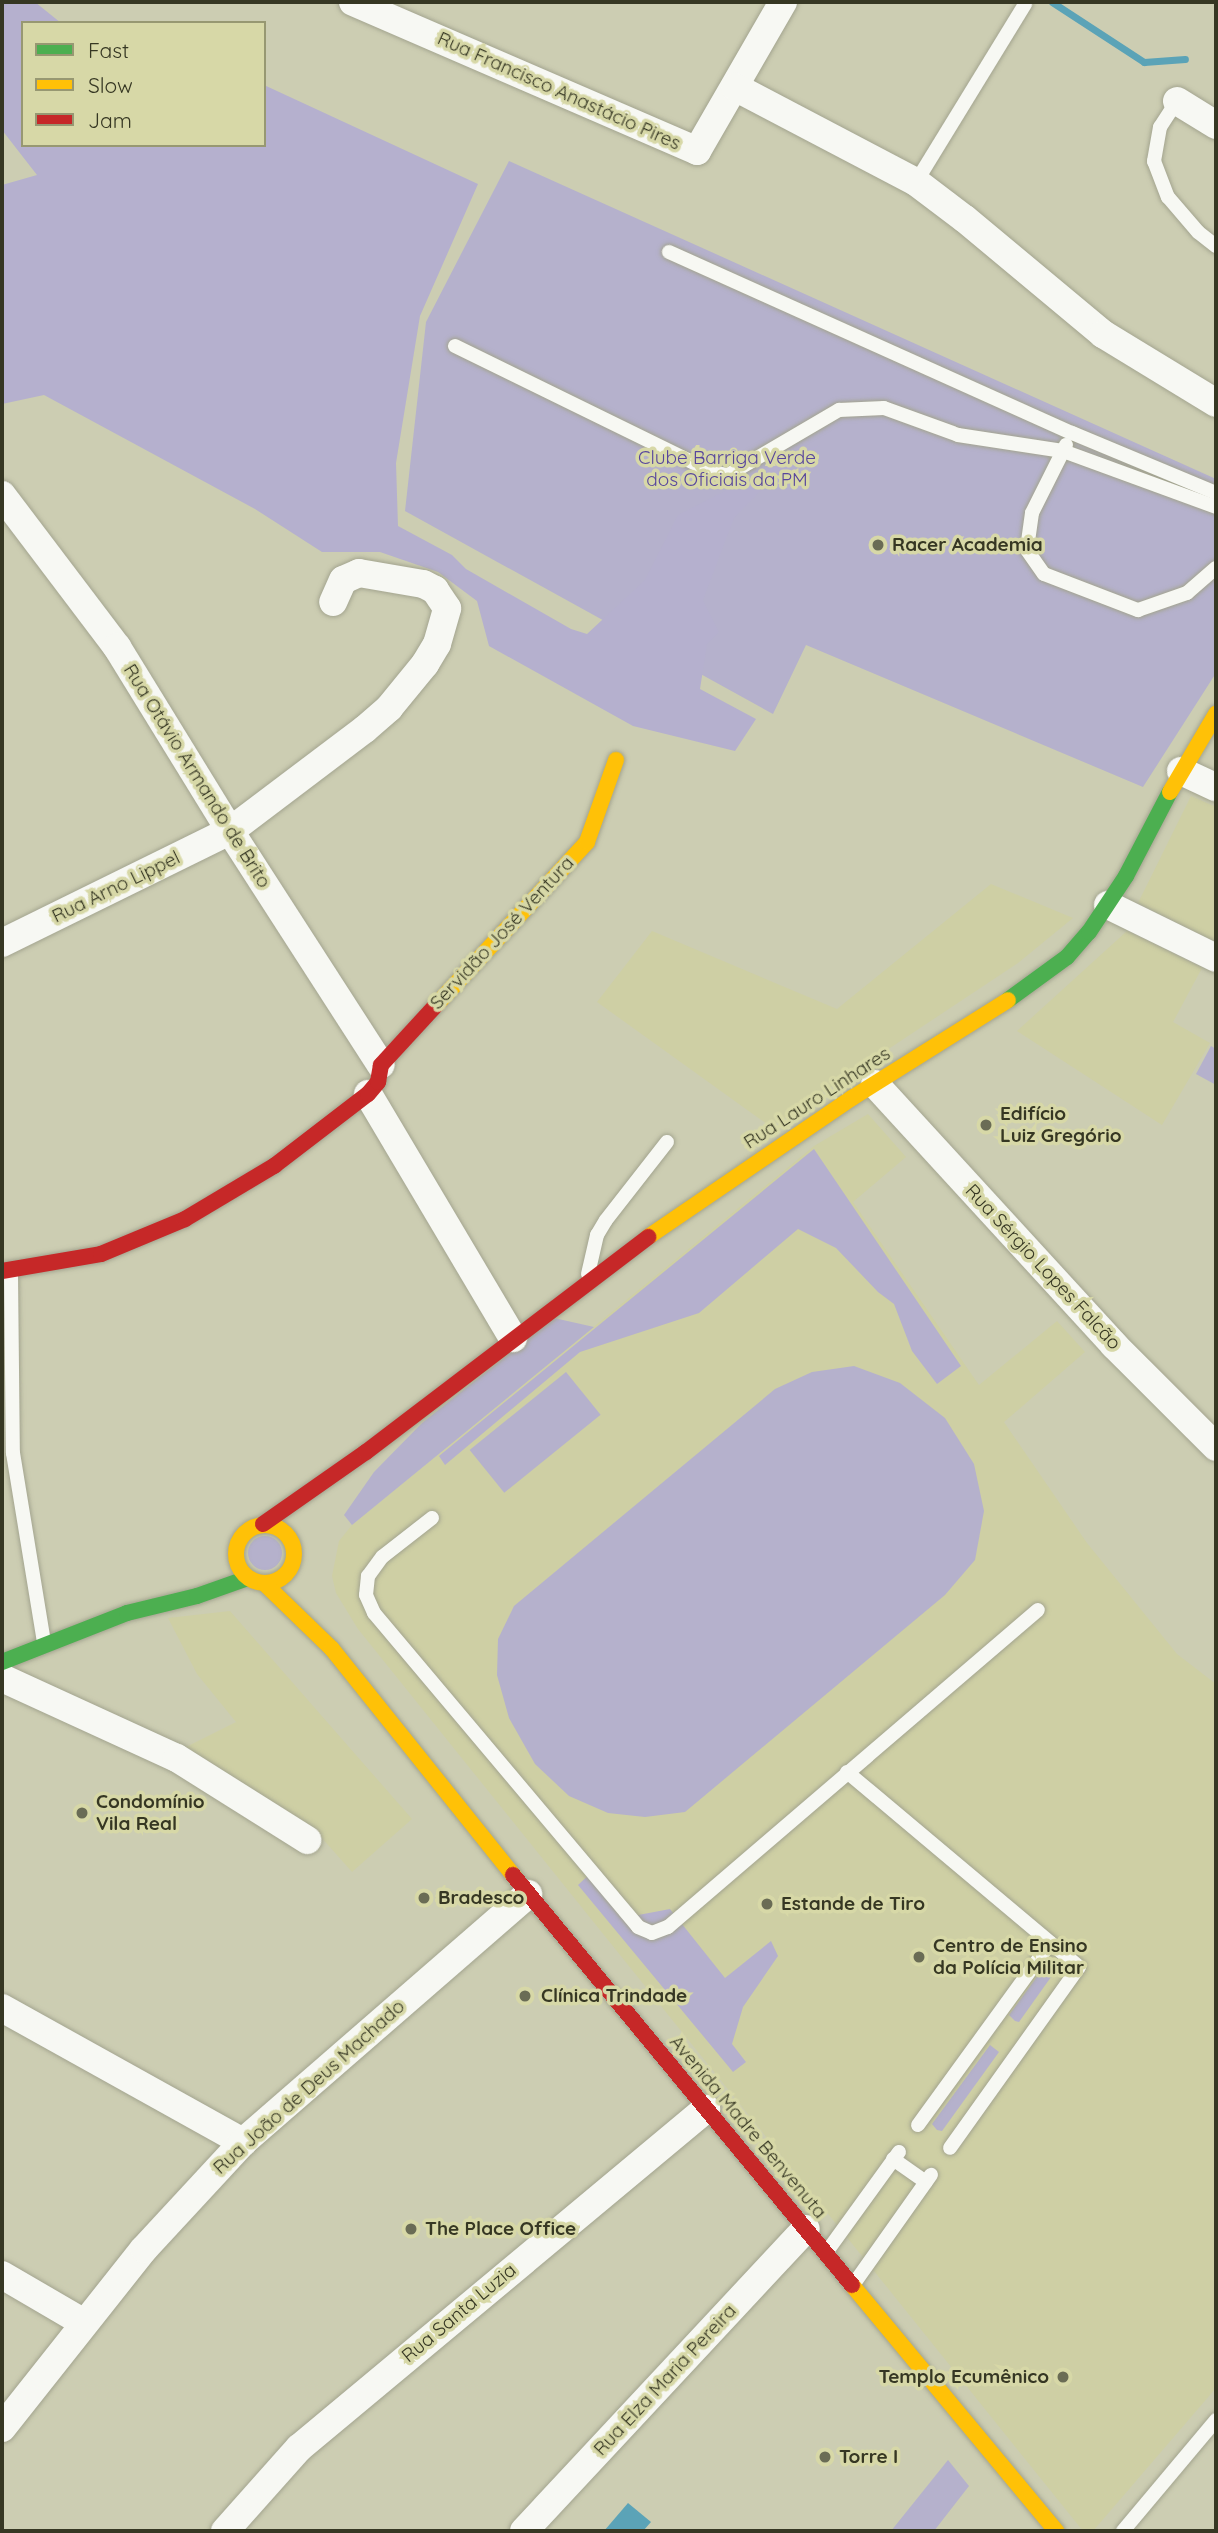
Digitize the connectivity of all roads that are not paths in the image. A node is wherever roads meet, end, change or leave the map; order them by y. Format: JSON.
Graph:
{"nodes":[{"id":1,"x":353,"y":2,"type":"edge"},
{"id":2,"x":783,"y":2,"type":"edge"},
{"id":3,"x":1025,"y":4,"type":"dead end"},
{"id":4,"x":735,"y":87,"type":"junction"},
{"id":5,"x":1177,"y":101,"type":"joint"},
{"id":6,"x":1216,"y":125,"type":"edge"},
{"id":7,"x":916,"y":181,"type":"junction"},
{"id":8,"x":1216,"y":246,"type":"edge"},
{"id":9,"x":668,"y":252,"type":"dead end"},
{"id":10,"x":455,"y":346,"type":"dead end"},
{"id":11,"x":1216,"y":403,"type":"edge"},
{"id":12,"x":1072,"y":433,"type":"junction"},
{"id":13,"x":1063,"y":452,"type":"junction"},
{"id":14,"x":1216,"y":493,"type":"edge"},
{"id":15,"x":2,"y":495,"type":"edge"},
{"id":16,"x":1216,"y":507,"type":"edge"},
{"id":17,"x":1216,"y":568,"type":"edge"},
{"id":18,"x":333,"y":602,"type":"dead end"},
{"id":19,"x":1216,"y":714,"type":"edge"},
{"id":20,"x":616,"y":760,"type":"dead end"},
{"id":21,"x":1181,"y":771,"type":"junction"},
{"id":22,"x":1216,"y":787,"type":"edge"},
{"id":23,"x":230,"y":831,"type":"junction"},
{"id":24,"x":1108,"y":905,"type":"junction"},
{"id":25,"x":2,"y":943,"type":"edge"},
{"id":26,"x":1216,"y":958,"type":"edge"},
{"id":27,"x":381,"y":1065,"type":"junction"},
{"id":28,"x":875,"y":1084,"type":"junction"},
{"id":29,"x":368,"y":1094,"type":"junction"},
{"id":30,"x":667,"y":1142,"type":"dead end"},
{"id":31,"x":6,"y":1271,"type":"edge"},
{"id":32,"x":586,"y":1283,"type":"junction"},
{"id":33,"x":513,"y":1338,"type":"junction"},
{"id":34,"x":1216,"y":1447,"type":"edge"},
{"id":35,"x":366,"y":1452,"type":"junction"},
{"id":36,"x":333,"y":1494,"type":"dead end"},
{"id":37,"x":432,"y":1518,"type":"dead end"},
{"id":38,"x":263,"y":1524,"type":"junction"},
{"id":39,"x":305,"y":1533,"type":"dead end"},
{"id":40,"x":293,"y":1558,"type":"junction"},
{"id":41,"x":247,"y":1578,"type":"junction"},
{"id":42,"x":178,"y":1583,"type":"dead end"},
{"id":43,"x":265,"y":1584,"type":"junction"},
{"id":44,"x":301,"y":1586,"type":"dead end"},
{"id":45,"x":310,"y":1608,"type":"dead end"},
{"id":46,"x":1038,"y":1610,"type":"dead end"},
{"id":47,"x":127,"y":1613,"type":"junction"},
{"id":48,"x":44,"y":1644,"type":"junction"},
{"id":49,"x":332,"y":1649,"type":"junction"},
{"id":50,"x":2,"y":1662,"type":"edge"},
{"id":51,"x":2,"y":1678,"type":"edge"},
{"id":52,"x":847,"y":1772,"type":"junction"},
{"id":53,"x":307,"y":1840,"type":"dead end"},
{"id":54,"x":528,"y":1894,"type":"junction"},
{"id":55,"x":1050,"y":1943,"type":"junction"},
{"id":56,"x":2,"y":2008,"type":"edge"},
{"id":57,"x":706,"y":2109,"type":"junction"},
{"id":58,"x":918,"y":2125,"type":"dead end"},
{"id":59,"x":243,"y":2142,"type":"junction"},
{"id":60,"x":950,"y":2148,"type":"dead end"},
{"id":61,"x":806,"y":2230,"type":"junction"},
{"id":62,"x":825,"y":2253,"type":"junction"},
{"id":63,"x":2,"y":2275,"type":"edge"},
{"id":64,"x":853,"y":2286,"type":"junction"},
{"id":65,"x":84,"y":2323,"type":"junction"},
{"id":66,"x":1216,"y":2420,"type":"edge"},
{"id":67,"x":2,"y":2428,"type":"edge"},
{"id":68,"x":225,"y":2531,"type":"edge"},
{"id":69,"x":524,"y":2531,"type":"edge"},
{"id":70,"x":1056,"y":2531,"type":"edge"},
{"id":71,"x":1123,"y":2531,"type":"edge"}],
"edges":[{"from":1,"to":4,"type":"street","name":"Rua Francisco Anastácio Pires"},
{"from":2,"to":4,"type":"street"},
{"from":3,"to":7,"type":"lane"},
{"from":4,"to":7,"type":"street"},
{"from":5,"to":6,"type":"street"},
{"from":5,"to":8,"type":"lane"},
{"from":7,"to":11,"type":"street"},
{"from":9,"to":12,"type":"lane"},
{"from":10,"to":13,"type":"lane"},
{"from":12,"to":13,"type":"lane"},
{"from":12,"to":14,"type":"lane"},
{"from":13,"to":16,"type":"lane"},
{"from":13,"to":17,"type":"lane"},
{"from":15,"to":23,"type":"street","name":"Rua Otávio Armando de Brito"},
{"from":18,"to":23,"type":"street","name":"Rua Arno Lippel"},
{"from":19,"to":21,"type":"main road","name":"Rua Lauro Linhares"},
{"from":20,"to":27,"type":"main road","name":"Servidão José Ventura"},
{"from":21,"to":22,"type":"street"},
{"from":21,"to":24,"type":"main road","name":"Rua Lauro Linhares"},
{"from":23,"to":25,"type":"street","name":"Rua Arno Lippel"},
{"from":23,"to":27,"type":"street","name":"Rua Otávio Armando de Brito"},
{"from":24,"to":26,"type":"street"},
{"from":24,"to":28,"type":"main road","name":"Rua Lauro Linhares"},
{"from":27,"to":29,"type":"main road","name":"Servidão José Ventura"},
{"from":28,"to":32,"type":"main road","name":"Rua Lauro Linhares"},
{"from":28,"to":34,"type":"street","name":"Rua Sérgio Lopes Falcão"},
{"from":29,"to":31,"type":"main road","name":"Servidão José Ventura"},
{"from":29,"to":33,"type":"street"},
{"from":30,"to":32,"type":"lane"},
{"from":31,"to":48,"type":"lane"},
{"from":32,"to":33,"type":"main road","name":"Rua Lauro Linhares"},
{"from":33,"to":35,"type":"main road","name":"Rua Lauro Linhares"},
{"from":35,"to":36,"type":"main road","name":"Rua Lauro Linhares"},
{"from":35,"to":38,"type":"main road","name":"Rua Lauro Linhares"},
{"from":37,"to":52,"type":"lane"},
{"from":38,"to":40,"type":"main road"},
{"from":38,"to":41,"type":"main road"},
{"from":39,"to":40,"type":"main road"},
{"from":40,"to":43,"type":"main road"},
{"from":40,"to":44,"type":"main road"},
{"from":41,"to":43,"type":"main road"},
{"from":41,"to":47,"type":"main road"},
{"from":42,"to":47,"type":"main road"},
{"from":43,"to":49,"type":"main road","name":"Avenida Madre Benvenuta"},
{"from":45,"to":49,"type":"main road","name":"Avenida Madre Benvenuta"},
{"from":46,"to":52,"type":"lane"},
{"from":47,"to":48,"type":"main road"},
{"from":48,"to":50,"type":"main road"},
{"from":49,"to":54,"type":"main road","name":"Avenida Madre Benvenuta"},
{"from":51,"to":53,"type":"street"},
{"from":52,"to":55,"type":"lane"},
{"from":54,"to":57,"type":"main road","name":"Avenida Madre Benvenuta"},
{"from":54,"to":59,"type":"street","name":"Rua João de Deus Machado"},
{"from":55,"to":58,"type":"lane"},
{"from":55,"to":60,"type":"lane"},
{"from":56,"to":59,"type":"street"},
{"from":57,"to":61,"type":"main road","name":"Avenida Madre Benvenuta"},
{"from":57,"to":68,"type":"street","name":"Rua Santa Luzia"},
{"from":59,"to":65,"type":"street","name":"Rua João de Deus Machado"},
{"from":61,"to":62,"type":"main road","name":"Avenida Madre Benvenuta"},
{"from":61,"to":69,"type":"street","name":"Rua Elza Maria Pereira"},
{"from":62,"to":64,"type":"main road","name":"Avenida Madre Benvenuta"},
{"from":62,"to":64,"type":"lane"},
{"from":63,"to":65,"type":"street"},
{"from":64,"to":70,"type":"main road","name":"Avenida Madre Benvenuta"},
{"from":65,"to":67,"type":"street","name":"Rua João de Deus Machado"},
{"from":66,"to":71,"type":"lane"}]}
